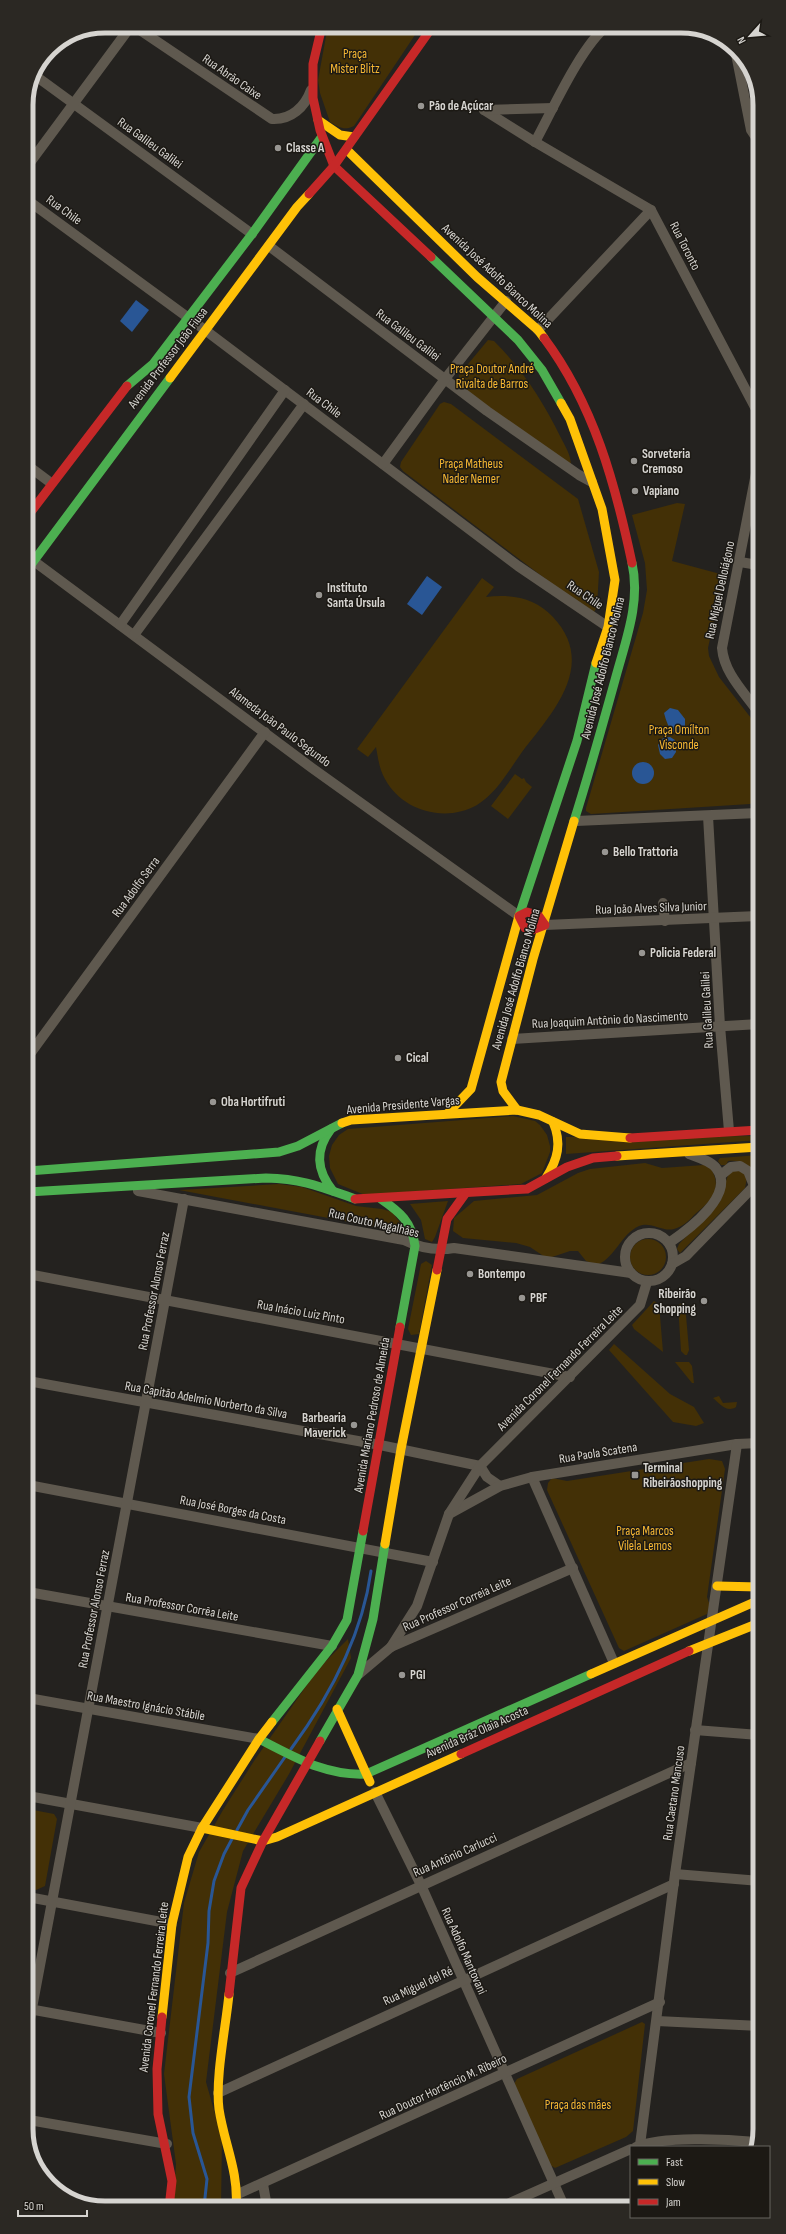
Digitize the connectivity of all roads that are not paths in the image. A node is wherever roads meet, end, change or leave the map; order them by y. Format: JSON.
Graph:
{"nodes":[{"id":1,"x":126,"y":33,"type":"edge"},
{"id":2,"x":144,"y":33,"type":"edge"},
{"id":3,"x":320,"y":33,"type":"edge"},
{"id":4,"x":428,"y":33,"type":"edge"},
{"id":5,"x":598,"y":33,"type":"edge"},
{"id":6,"x":737,"y":60,"type":"edge"},
{"id":7,"x":38,"y":78,"type":"edge"},
{"id":8,"x":311,"y":90,"type":"junction"},
{"id":9,"x":74,"y":105,"type":"junction"},
{"id":10,"x":553,"y":108,"type":"junction"},
{"id":11,"x":318,"y":120,"type":"junction"},
{"id":12,"x":753,"y":133,"type":"edge"},
{"id":13,"x":354,"y":137,"type":"junction"},
{"id":14,"x":321,"y":138,"type":"junction"},
{"id":15,"x":535,"y":142,"type":"junction"},
{"id":16,"x":347,"y":150,"type":"junction"},
{"id":17,"x":33,"y":159,"type":"edge"},
{"id":18,"x":334,"y":166,"type":"junction"},
{"id":19,"x":33,"y":204,"type":"edge"},
{"id":20,"x":652,"y":210,"type":"junction"},
{"id":21,"x":252,"y":234,"type":"junction"},
{"id":22,"x":269,"y":246,"type":"junction"},
{"id":23,"x":506,"y":300,"type":"junction"},
{"id":24,"x":493,"y":316,"type":"junction"},
{"id":25,"x":188,"y":318,"type":"junction"},
{"id":26,"x":205,"y":330,"type":"junction"},
{"id":27,"x":538,"y":330,"type":"junction"},
{"id":28,"x":445,"y":379,"type":"junction"},
{"id":29,"x":285,"y":390,"type":"junction"},
{"id":30,"x":753,"y":403,"type":"edge"},
{"id":31,"x":304,"y":404,"type":"junction"},
{"id":32,"x":587,"y":410,"type":"junction"},
{"id":33,"x":570,"y":419,"type":"junction"},
{"id":34,"x":383,"y":464,"type":"junction"},
{"id":35,"x":33,"y":470,"type":"edge"},
{"id":36,"x":592,"y":482,"type":"junction"},
{"id":37,"x":51,"y":484,"type":"junction"},
{"id":38,"x":753,"y":490,"type":"edge"},
{"id":39,"x":33,"y":509,"type":"edge"},
{"id":40,"x":33,"y":555,"type":"edge"},
{"id":41,"x":33,"y":561,"type":"edge"},
{"id":42,"x":740,"y":562,"type":"junction"},
{"id":43,"x":753,"y":564,"type":"edge"},
{"id":44,"x":120,"y":625,"type":"junction"},
{"id":45,"x":608,"y":627,"type":"junction"},
{"id":46,"x":134,"y":635,"type":"junction"},
{"id":47,"x":753,"y":705,"type":"edge"},
{"id":48,"x":265,"y":732,"type":"junction"},
{"id":49,"x":587,"y":743,"type":"junction"},
{"id":50,"x":753,"y":813,"type":"edge"},
{"id":51,"x":708,"y":816,"type":"junction"},
{"id":52,"x":576,"y":821,"type":"junction"},
{"id":53,"x":663,"y":902,"type":"dead end"},
{"id":54,"x":519,"y":916,"type":"junction"},
{"id":55,"x":753,"y":916,"type":"edge"},
{"id":56,"x":715,"y":919,"type":"junction"},
{"id":57,"x":665,"y":921,"type":"junction"},
{"id":58,"x":545,"y":925,"type":"junction"},
{"id":59,"x":753,"y":1024,"type":"edge"},
{"id":60,"x":720,"y":1026,"type":"junction"},
{"id":61,"x":512,"y":1039,"type":"junction"},
{"id":62,"x":33,"y":1050,"type":"edge"},
{"id":63,"x":517,"y":1110,"type":"junction"},
{"id":64,"x":448,"y":1113,"type":"junction"},
{"id":65,"x":553,"y":1122,"type":"junction"},
{"id":66,"x":334,"y":1126,"type":"junction"},
{"id":67,"x":753,"y":1130,"type":"edge"},
{"id":68,"x":729,"y":1131,"type":"junction"},
{"id":69,"x":753,"y":1147,"type":"edge"},
{"id":70,"x":684,"y":1151,"type":"junction"},
{"id":71,"x":33,"y":1171,"type":"edge"},
{"id":72,"x":721,"y":1175,"type":"junction"},
{"id":73,"x":753,"y":1179,"type":"edge"},
{"id":74,"x":545,"y":1180,"type":"junction"},
{"id":75,"x":112,"y":1187,"type":"junction"},
{"id":76,"x":753,"y":1187,"type":"edge"},
{"id":77,"x":333,"y":1191,"type":"junction"},
{"id":78,"x":33,"y":1192,"type":"edge"},
{"id":79,"x":465,"y":1194,"type":"junction"},
{"id":80,"x":380,"y":1198,"type":"junction"},
{"id":81,"x":184,"y":1199,"type":"junction"},
{"id":82,"x":669,"y":1243,"type":"junction"},
{"id":83,"x":415,"y":1246,"type":"junction"},
{"id":84,"x":440,"y":1250,"type":"junction"},
{"id":85,"x":672,"y":1264,"type":"junction"},
{"id":86,"x":631,"y":1273,"type":"junction"},
{"id":87,"x":33,"y":1275,"type":"edge"},
{"id":88,"x":647,"y":1282,"type":"junction"},
{"id":89,"x":165,"y":1300,"type":"junction"},
{"id":90,"x":398,"y":1343,"type":"junction"},
{"id":91,"x":422,"y":1348,"type":"junction"},
{"id":92,"x":570,"y":1377,"type":"junction"},
{"id":93,"x":33,"y":1382,"type":"edge"},
{"id":94,"x":146,"y":1403,"type":"junction"},
{"id":95,"x":753,"y":1443,"type":"edge"},
{"id":96,"x":737,"y":1444,"type":"junction"},
{"id":97,"x":380,"y":1445,"type":"junction"},
{"id":98,"x":401,"y":1449,"type":"junction"},
{"id":99,"x":480,"y":1466,"type":"junction"},
{"id":100,"x":532,"y":1476,"type":"junction"},
{"id":101,"x":33,"y":1486,"type":"edge"},
{"id":102,"x":500,"y":1486,"type":"junction"},
{"id":103,"x":127,"y":1504,"type":"junction"},
{"id":104,"x":449,"y":1514,"type":"junction"},
{"id":105,"x":361,"y":1548,"type":"junction"},
{"id":106,"x":384,"y":1553,"type":"junction"},
{"id":107,"x":433,"y":1562,"type":"junction"},
{"id":108,"x":573,"y":1568,"type":"junction"},
{"id":109,"x":717,"y":1586,"type":"junction"},
{"id":110,"x":753,"y":1587,"type":"edge"},
{"id":111,"x":33,"y":1593,"type":"edge"},
{"id":112,"x":753,"y":1603,"type":"edge"},
{"id":113,"x":107,"y":1607,"type":"junction"},
{"id":114,"x":710,"y":1621,"type":"junction"},
{"id":115,"x":753,"y":1624,"type":"edge"},
{"id":116,"x":708,"y":1643,"type":"junction"},
{"id":117,"x":332,"y":1646,"type":"junction"},
{"id":118,"x":391,"y":1647,"type":"junction"},
{"id":119,"x":614,"y":1663,"type":"junction"},
{"id":120,"x":358,"y":1675,"type":"junction"},
{"id":121,"x":33,"y":1699,"type":"edge"},
{"id":122,"x":337,"y":1709,"type":"junction"},
{"id":123,"x":88,"y":1710,"type":"junction"},
{"id":124,"x":506,"y":1712,"type":"junction"},
{"id":125,"x":695,"y":1730,"type":"junction"},
{"id":126,"x":508,"y":1733,"type":"junction"},
{"id":127,"x":753,"y":1734,"type":"edge"},
{"id":128,"x":259,"y":1739,"type":"junction"},
{"id":129,"x":307,"y":1762,"type":"junction"},
{"id":130,"x":691,"y":1762,"type":"junction"},
{"id":131,"x":366,"y":1774,"type":"junction"},
{"id":132,"x":375,"y":1792,"type":"junction"},
{"id":133,"x":33,"y":1797,"type":"edge"},
{"id":134,"x":71,"y":1804,"type":"junction"},
{"id":135,"x":202,"y":1828,"type":"junction"},
{"id":136,"x":263,"y":1841,"type":"junction"},
{"id":137,"x":675,"y":1879,"type":"junction"},
{"id":138,"x":753,"y":1881,"type":"edge"},
{"id":139,"x":420,"y":1885,"type":"junction"},
{"id":140,"x":33,"y":1898,"type":"edge"},
{"id":141,"x":52,"y":1902,"type":"junction"},
{"id":142,"x":172,"y":1924,"type":"junction"},
{"id":143,"x":230,"y":1973,"type":"junction"},
{"id":144,"x":463,"y":1980,"type":"junction"},
{"id":145,"x":33,"y":1994,"type":"edge"},
{"id":146,"x":660,"y":2002,"type":"junction"},
{"id":147,"x":33,"y":2010,"type":"edge"},
{"id":148,"x":657,"y":2021,"type":"junction"},
{"id":149,"x":753,"y":2026,"type":"edge"},
{"id":150,"x":160,"y":2033,"type":"junction"},
{"id":151,"x":504,"y":2074,"type":"junction"},
{"id":152,"x":218,"y":2093,"type":"junction"},
{"id":153,"x":33,"y":2121,"type":"edge"},
{"id":154,"x":752,"y":2142,"type":"edge"},
{"id":155,"x":167,"y":2144,"type":"junction"},
{"id":156,"x":636,"y":2146,"type":"edge"},
{"id":157,"x":642,"y":2146,"type":"edge"},
{"id":158,"x":630,"y":2150,"type":"edge"},
{"id":159,"x":554,"y":2183,"type":"junction"},
{"id":160,"x":263,"y":2184,"type":"junction"},
{"id":161,"x":238,"y":2194,"type":"junction"},
{"id":162,"x":170,"y":2201,"type":"edge"},
{"id":163,"x":237,"y":2201,"type":"edge"},
{"id":164,"x":266,"y":2201,"type":"edge"},
{"id":165,"x":514,"y":2201,"type":"edge"},
{"id":166,"x":562,"y":2201,"type":"edge"}],
"edges":[{"from":1,"to":9,"type":"street"},
{"from":2,"to":8,"type":"street","name":"Rua Abrão Caixe"},
{"from":3,"to":8,"type":"main road"},
{"from":4,"to":13,"type":"main road","name":"Avenida Professor João Fiusa"},
{"from":5,"to":10,"type":"street"},
{"from":6,"to":12,"type":"street"},
{"from":7,"to":9,"type":"street","name":"Rua Galileu Galilei"},
{"from":8,"to":11,"type":"main road"},
{"from":9,"to":17,"type":"street"},
{"from":9,"to":21,"type":"street","name":"Rua Galileu Galilei"},
{"from":10,"to":15,"type":"street"},
{"from":10,"to":15,"type":"street"},
{"from":11,"to":13,"type":"main road"},
{"from":11,"to":14,"type":"main road"},
{"from":13,"to":16,"type":"main road","name":"Avenida Professor João Fiusa"},
{"from":14,"to":18,"type":"main road"},
{"from":14,"to":21,"type":"main road","name":"Avenida Professor João Fiusa"},
{"from":15,"to":20,"type":"street"},
{"from":16,"to":18,"type":"main road","name":"Avenida Professor João Fiusa"},
{"from":16,"to":23,"type":"main road","name":"Avenida José Adolfo Bianco Molina"},
{"from":18,"to":22,"type":"main road","name":"Avenida Professor João Fiusa"},
{"from":18,"to":24,"type":"main road","name":"Avenida José Adolfo Bianco Molina"},
{"from":19,"to":25,"type":"street","name":"Rua Chile"},
{"from":20,"to":27,"type":"street"},
{"from":20,"to":30,"type":"street","name":"Rua Toronto"},
{"from":21,"to":25,"type":"main road","name":"Avenida Professor João Fiusa"},
{"from":22,"to":26,"type":"main road","name":"Avenida Professor João Fiusa"},
{"from":22,"to":28,"type":"street","name":"Rua Galileu Galilei"},
{"from":23,"to":24,"type":"street"},
{"from":23,"to":27,"type":"main road","name":"Avenida José Adolfo Bianco Molina"},
{"from":24,"to":28,"type":"street"},
{"from":24,"to":33,"type":"main road","name":"Avenida José Adolfo Bianco Molina"},
{"from":25,"to":26,"type":"street","name":"Rua Chile"},
{"from":25,"to":37,"type":"main road","name":"Avenida Professor João Fiusa"},
{"from":26,"to":29,"type":"street","name":"Rua Chile"},
{"from":26,"to":40,"type":"main road","name":"Avenida Professor João Fiusa"},
{"from":27,"to":32,"type":"main road","name":"Avenida José Adolfo Bianco Molina"},
{"from":28,"to":34,"type":"street"},
{"from":28,"to":36,"type":"street","name":"Rua Galileu Galilei"},
{"from":29,"to":31,"type":"street","name":"Rua Chile"},
{"from":29,"to":44,"type":"street"},
{"from":31,"to":34,"type":"street","name":"Rua Chile"},
{"from":31,"to":46,"type":"street"},
{"from":32,"to":33,"type":"main road"},
{"from":32,"to":49,"type":"main road","name":"Avenida José Adolfo Bianco Molina"},
{"from":33,"to":36,"type":"main road","name":"Avenida José Adolfo Bianco Molina"},
{"from":34,"to":45,"type":"street","name":"Rua Chile"},
{"from":35,"to":37,"type":"street"},
{"from":36,"to":45,"type":"main road","name":"Avenida José Adolfo Bianco Molina"},
{"from":37,"to":39,"type":"main road","name":"Avenida Professor João Fiusa"},
{"from":38,"to":42,"type":"street","name":"Rua Miguel Delloiágono"},
{"from":41,"to":44,"type":"street","name":"Alameda João Paulo Segundo"},
{"from":42,"to":43,"type":"street"},
{"from":42,"to":47,"type":"street","name":"Rua Miguel Delloiágono"},
{"from":44,"to":46,"type":"street","name":"Alameda João Paulo Segundo"},
{"from":45,"to":49,"type":"main road","name":"Avenida José Adolfo Bianco Molina"},
{"from":46,"to":48,"type":"street","name":"Alameda João Paulo Segundo"},
{"from":48,"to":54,"type":"street","name":"Alameda João Paulo Segundo"},
{"from":48,"to":62,"type":"street","name":"Rua Adolfo Serra"},
{"from":49,"to":52,"type":"main road","name":"Avenida José Adolfo Bianco Molina"},
{"from":49,"to":54,"type":"main road","name":"Avenida José Adolfo Bianco Molina"},
{"from":50,"to":51,"type":"street"},
{"from":51,"to":52,"type":"street"},
{"from":51,"to":56,"type":"street","name":"Rua Galileu Galilei"},
{"from":52,"to":58,"type":"main road","name":"Avenida José Adolfo Bianco Molina"},
{"from":53,"to":57,"type":"street"},
{"from":54,"to":58,"type":"main road"},
{"from":54,"to":58,"type":"main road"},
{"from":54,"to":64,"type":"main road","name":"Avenida José Adolfo Bianco Molina"},
{"from":55,"to":56,"type":"street","name":"Rua João Alves Silva Junior"},
{"from":56,"to":57,"type":"street","name":"Rua João Alves Silva Junior"},
{"from":56,"to":60,"type":"street","name":"Rua Galileu Galilei"},
{"from":57,"to":58,"type":"street","name":"Rua João Alves Silva Junior"},
{"from":58,"to":61,"type":"main road","name":"Avenida José Adolfo Bianco Molina"},
{"from":59,"to":60,"type":"street","name":"Rua Joaquim Antônio do Nascimento"},
{"from":60,"to":61,"type":"street","name":"Rua Joaquim Antônio do Nascimento"},
{"from":60,"to":68,"type":"street","name":"Rua Galileu Galilei"},
{"from":61,"to":63,"type":"main road","name":"Avenida José Adolfo Bianco Molina"},
{"from":63,"to":64,"type":"main road","name":"Avenida Presidente Vargas"},
{"from":63,"to":65,"type":"main road","name":"Avenida Presidente Vargas"},
{"from":64,"to":66,"type":"main road","name":"Avenida Presidente Vargas"},
{"from":65,"to":68,"type":"main road","name":"Avenida Presidente Vargas"},
{"from":65,"to":74,"type":"main road"},
{"from":66,"to":71,"type":"main road","name":"Avenida Presidente Vargas"},
{"from":66,"to":77,"type":"main road"},
{"from":67,"to":68,"type":"main road","name":"Avenida Presidente Vargas"},
{"from":69,"to":70,"type":"main road"},
{"from":70,"to":72,"type":"street"},
{"from":70,"to":74,"type":"main road"},
{"from":72,"to":73,"type":"street"},
{"from":72,"to":82,"type":"street"},
{"from":74,"to":79,"type":"main road"},
{"from":75,"to":77,"type":"main road"},
{"from":75,"to":78,"type":"main road"},
{"from":75,"to":81,"type":"street","name":"Rua Couto Magalhães"},
{"from":76,"to":85,"type":"street"},
{"from":77,"to":80,"type":"main road"},
{"from":79,"to":80,"type":"main road"},
{"from":79,"to":84,"type":"main road"},
{"from":80,"to":83,"type":"main road","name":"Avenida Mariano Pedroso de Almeida"},
{"from":81,"to":83,"type":"street","name":"Rua Couto Magalhães"},
{"from":81,"to":89,"type":"street","name":"Rua Professor Alonso Ferraz"},
{"from":82,"to":85,"type":"street"},
{"from":82,"to":86,"type":"street"},
{"from":83,"to":84,"type":"street","name":"Rua Couto Magalhães"},
{"from":83,"to":90,"type":"main road","name":"Avenida Mariano Pedroso de Almeida"},
{"from":84,"to":86,"type":"street","name":"Rua Couto Magalhães"},
{"from":84,"to":91,"type":"main road"},
{"from":85,"to":88,"type":"street"},
{"from":86,"to":88,"type":"street"},
{"from":87,"to":89,"type":"street","name":"Rua Inácio Luiz Pinto"},
{"from":88,"to":92,"type":"street","name":"Avenida Coronel Fernando Ferreira Leite"},
{"from":89,"to":90,"type":"street","name":"Rua Inácio Luiz Pinto"},
{"from":89,"to":94,"type":"street","name":"Rua Professor Alonso Ferraz"},
{"from":90,"to":91,"type":"street","name":"Rua Inácio Luiz Pinto"},
{"from":90,"to":97,"type":"main road","name":"Avenida Mariano Pedroso de Almeida"},
{"from":91,"to":92,"type":"street","name":"Rua Inácio Luiz Pinto"},
{"from":91,"to":98,"type":"main road"},
{"from":92,"to":99,"type":"street","name":"Avenida Coronel Fernando Ferreira Leite"},
{"from":93,"to":94,"type":"street","name":"Rua Capitão Adelmio Norberto da Silva"},
{"from":94,"to":97,"type":"street","name":"Rua Capitão Adelmio Norberto da Silva"},
{"from":94,"to":103,"type":"street","name":"Rua Professor Alonso Ferraz"},
{"from":95,"to":96,"type":"street","name":"Rua Paola Scatena"},
{"from":96,"to":100,"type":"street","name":"Rua Paola Scatena"},
{"from":96,"to":109,"type":"street","name":"Rua Caetano Mancuso"},
{"from":97,"to":98,"type":"street","name":"Rua Capitão Adelmio Norberto da Silva"},
{"from":97,"to":105,"type":"main road","name":"Avenida Mariano Pedroso de Almeida"},
{"from":98,"to":99,"type":"street","name":"Rua Capitão Adelmio Norberto da Silva"},
{"from":98,"to":106,"type":"main road"},
{"from":99,"to":102,"type":"street"},
{"from":99,"to":104,"type":"street","name":"Avenida Coronel Fernando Ferreira Leite"},
{"from":100,"to":102,"type":"street","name":"Rua Paola Scatena"},
{"from":100,"to":108,"type":"street"},
{"from":101,"to":103,"type":"street","name":"Rua José Borges da Costa"},
{"from":102,"to":104,"type":"street","name":"Rua Paola Scatena"},
{"from":103,"to":105,"type":"street","name":"Rua José Borges da Costa"},
{"from":103,"to":113,"type":"street","name":"Rua Professor Alonso Ferraz"},
{"from":104,"to":107,"type":"street","name":"Avenida Coronel Fernando Ferreira Leite"},
{"from":105,"to":106,"type":"street","name":"Rua José Borges da Costa"},
{"from":105,"to":117,"type":"main road","name":"Avenida Mariano Pedroso de Almeida"},
{"from":106,"to":107,"type":"street","name":"Rua José Borges da Costa"},
{"from":106,"to":120,"type":"main road"},
{"from":107,"to":118,"type":"street","name":"Avenida Coronel Fernando Ferreira Leite"},
{"from":108,"to":118,"type":"street","name":"Rua Professor Correia Leite"},
{"from":108,"to":119,"type":"street"},
{"from":109,"to":110,"type":"main road"},
{"from":109,"to":114,"type":"street","name":"Rua Caetano Mancuso"},
{"from":111,"to":113,"type":"street","name":"Rua Professor Corrêa Leite"},
{"from":112,"to":114,"type":"main road","name":"Avenida Bráz Olaia Acosta"},
{"from":113,"to":117,"type":"street","name":"Rua Professor Corrêa Leite"},
{"from":113,"to":123,"type":"street","name":"Rua Professor Alonso Ferraz"},
{"from":114,"to":116,"type":"street","name":"Rua Caetano Mancuso"},
{"from":114,"to":119,"type":"main road","name":"Avenida Bráz Olaia Acosta"},
{"from":115,"to":116,"type":"main road","name":"Avenida Bráz Olaia Acosta"},
{"from":116,"to":125,"type":"street","name":"Rua Caetano Mancuso"},
{"from":116,"to":126,"type":"main road","name":"Avenida Bráz Olaia Acosta"},
{"from":117,"to":128,"type":"main road","name":"Avenida Coronel Fernando Ferreira Leite"},
{"from":118,"to":120,"type":"street","name":"Rua Professor Correia Leite"},
{"from":119,"to":124,"type":"main road","name":"Avenida Bráz Olaia Acosta"},
{"from":120,"to":122,"type":"main road"},
{"from":121,"to":123,"type":"street","name":"Rua Maestro Ignácio Stábile"},
{"from":122,"to":129,"type":"main road"},
{"from":122,"to":131,"type":"main road","name":"Rua Adolfo Mantovani"},
{"from":123,"to":128,"type":"street","name":"Rua Maestro Ignácio Stábile"},
{"from":123,"to":134,"type":"street","name":"Rua Professor Alonso Ferraz"},
{"from":124,"to":126,"type":"main road"},
{"from":124,"to":131,"type":"main road","name":"Avenida Bráz Olaia Acosta"},
{"from":125,"to":127,"type":"street"},
{"from":125,"to":130,"type":"street","name":"Rua Caetano Mancuso"},
{"from":126,"to":132,"type":"main road","name":"Avenida Bráz Olaia Acosta"},
{"from":128,"to":129,"type":"main road","name":"Avenida Bráz Olaia Acosta"},
{"from":128,"to":135,"type":"main road","name":"Avenida Coronel Fernando Ferreira Leite"},
{"from":129,"to":131,"type":"main road","name":"Avenida Bráz Olaia Acosta"},
{"from":129,"to":136,"type":"main road"},
{"from":130,"to":137,"type":"street","name":"Rua Caetano Mancuso"},
{"from":130,"to":139,"type":"street","name":"Rua Antônio Carlucci"},
{"from":131,"to":132,"type":"main road","name":"Rua Adolfo Mantovani"},
{"from":132,"to":136,"type":"main road","name":"Avenida Bráz Olaia Acosta"},
{"from":132,"to":139,"type":"street","name":"Rua Adolfo Mantovani"},
{"from":133,"to":134,"type":"street"},
{"from":134,"to":135,"type":"street"},
{"from":134,"to":141,"type":"street","name":"Rua Professor Alonso Ferraz"},
{"from":135,"to":136,"type":"main road","name":"Avenida Bráz Olaia Acosta"},
{"from":135,"to":142,"type":"main road","name":"Avenida Coronel Fernando Ferreira Leite"},
{"from":136,"to":143,"type":"main road"},
{"from":137,"to":138,"type":"street","name":"Rua Miguel del Ré"},
{"from":137,"to":144,"type":"street","name":"Rua Miguel del Ré"},
{"from":137,"to":146,"type":"street","name":"Rua Caetano Mancuso"},
{"from":139,"to":143,"type":"street","name":"Rua Antônio Carlucci"},
{"from":139,"to":144,"type":"street","name":"Rua Adolfo Mantovani"},
{"from":140,"to":141,"type":"street"},
{"from":141,"to":142,"type":"street"},
{"from":141,"to":145,"type":"street","name":"Rua Professor Alonso Ferraz"},
{"from":142,"to":150,"type":"main road","name":"Avenida Coronel Fernando Ferreira Leite"},
{"from":143,"to":152,"type":"main road"},
{"from":144,"to":151,"type":"street","name":"Rua Adolfo Mantovani"},
{"from":144,"to":152,"type":"street","name":"Rua Miguel del Ré"},
{"from":146,"to":148,"type":"street","name":"Rua Caetano Mancuso"},
{"from":146,"to":151,"type":"street","name":"Rua Doutor Hortêncio M. Ribeiro"},
{"from":147,"to":150,"type":"street"},
{"from":148,"to":149,"type":"street"},
{"from":148,"to":156,"type":"street","name":"Rua Caetano Mancuso"},
{"from":150,"to":155,"type":"main road","name":"Avenida Coronel Fernando Ferreira Leite"},
{"from":151,"to":159,"type":"street","name":"Rua Adolfo Mantovani"},
{"from":151,"to":160,"type":"street","name":"Rua Doutor Hortêncio M. Ribeiro"},
{"from":152,"to":161,"type":"main road"},
{"from":153,"to":155,"type":"street"},
{"from":154,"to":157,"type":"street"},
{"from":155,"to":162,"type":"main road","name":"Avenida Coronel Fernando Ferreira Leite"},
{"from":158,"to":159,"type":"street"},
{"from":159,"to":165,"type":"street"},
{"from":159,"to":166,"type":"street","name":"Rua Adolfo Mantovani"},
{"from":160,"to":161,"type":"street","name":"Rua Doutor Hortêncio M. Ribeiro"},
{"from":160,"to":164,"type":"street"},
{"from":161,"to":163,"type":"main road"}]}
